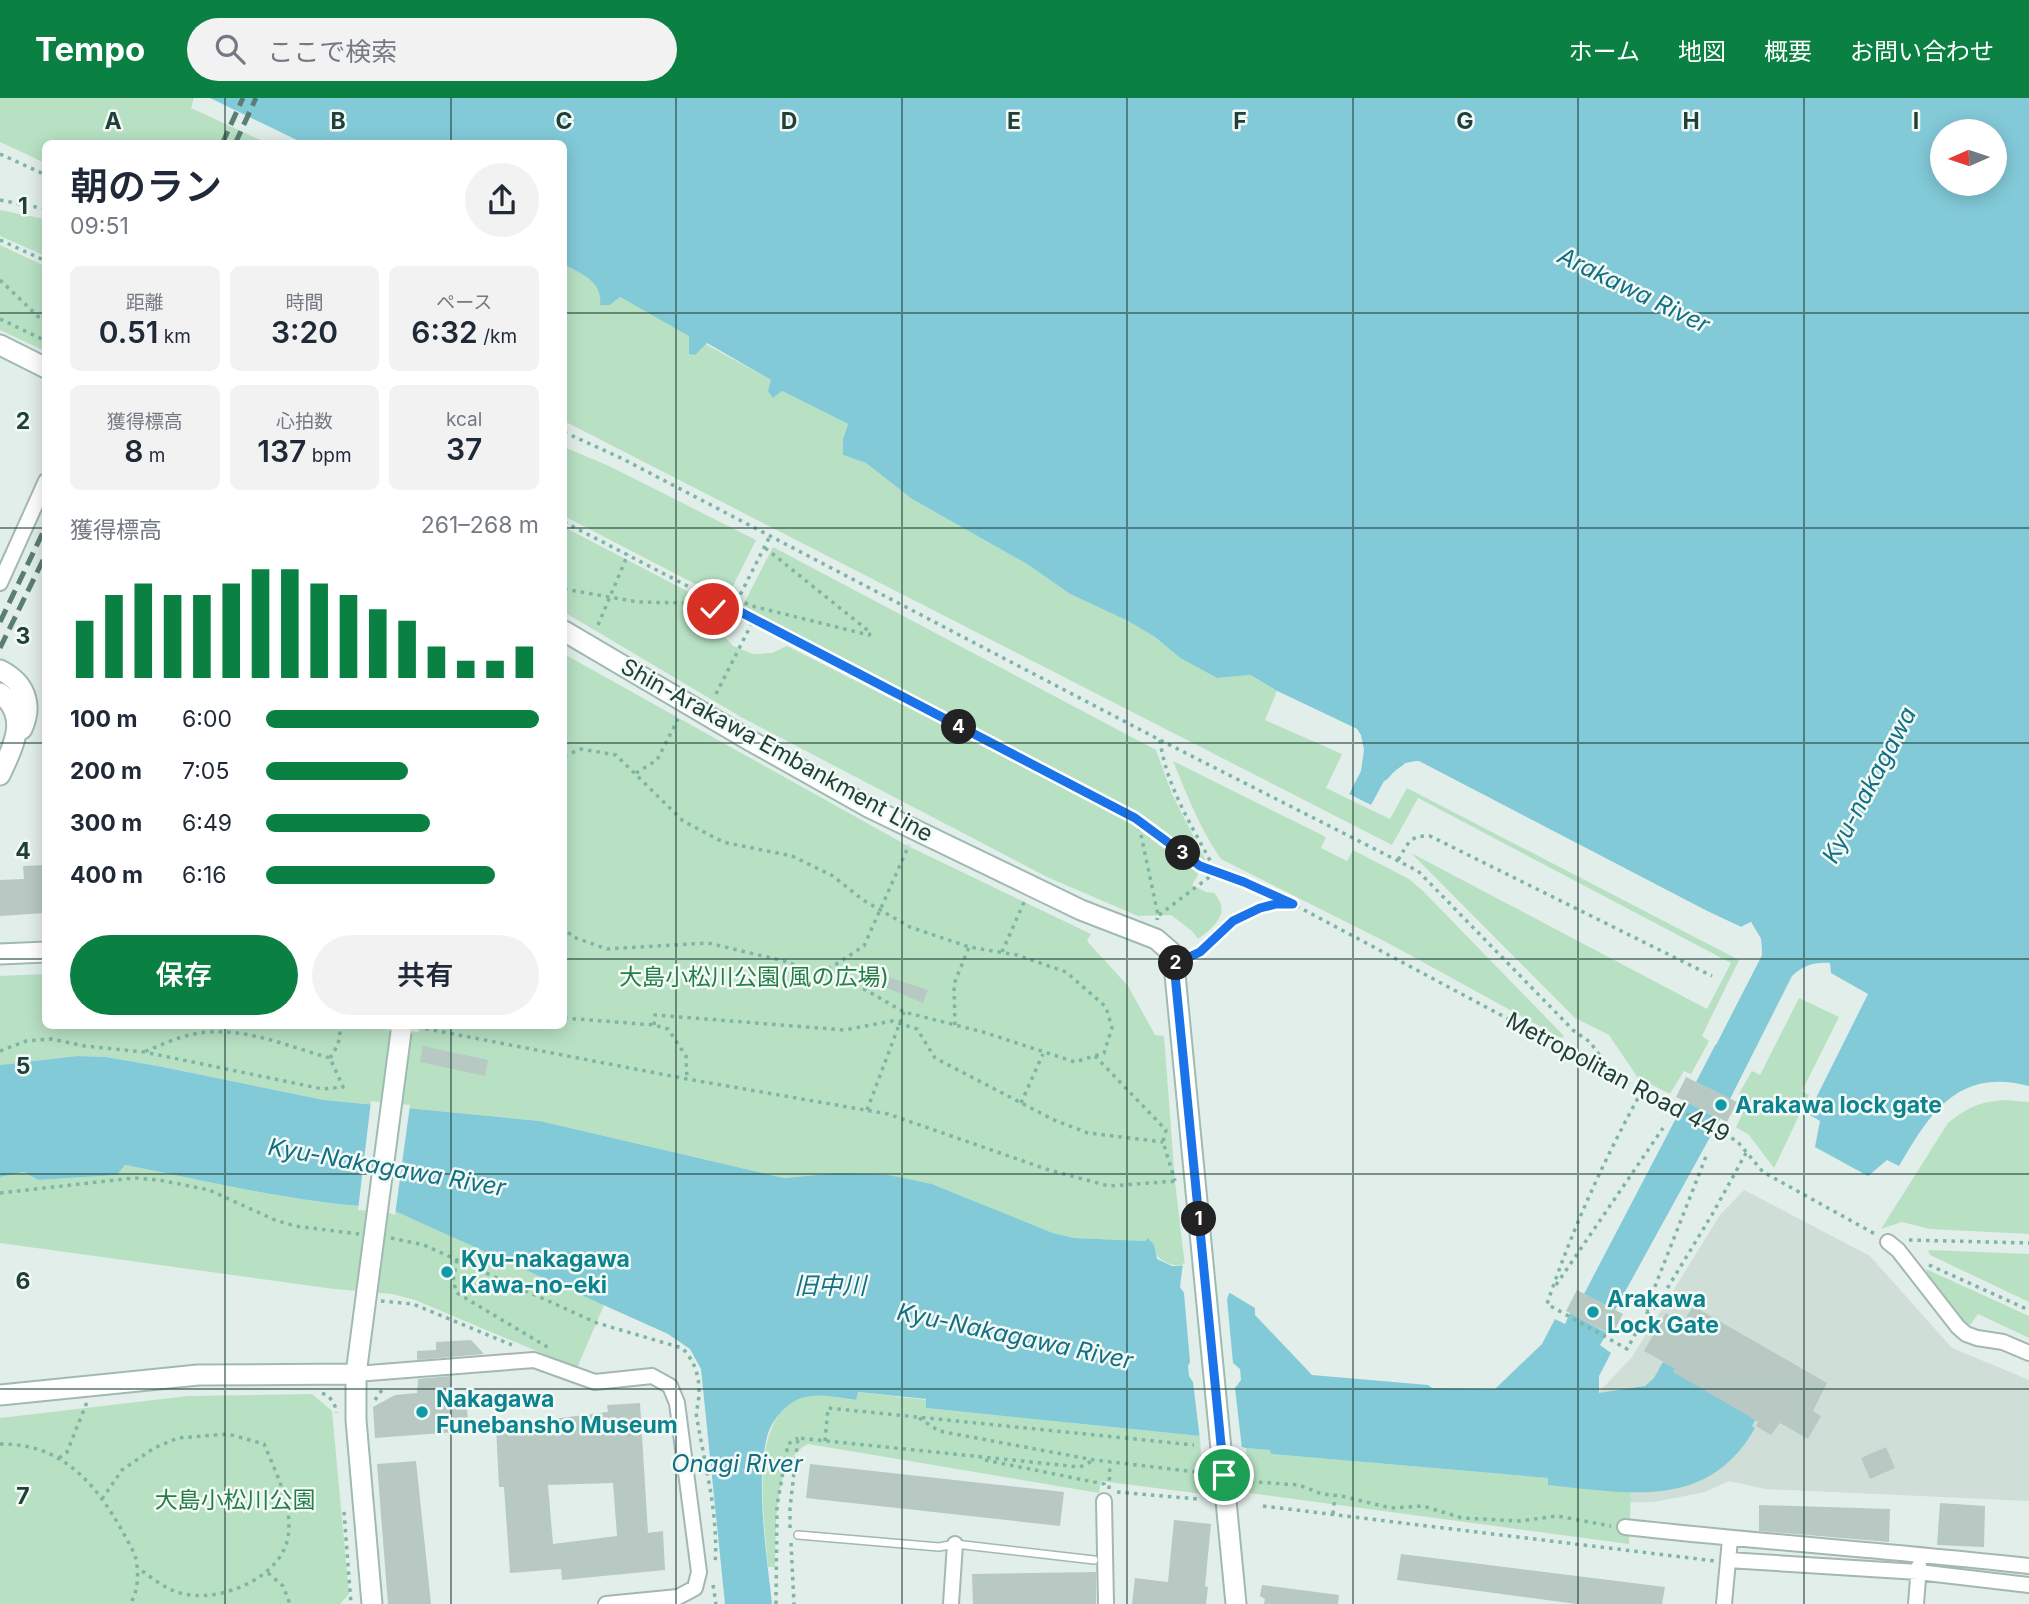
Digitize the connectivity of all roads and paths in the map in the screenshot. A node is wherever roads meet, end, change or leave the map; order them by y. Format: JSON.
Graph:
{"nodes":[{"id":1,"x":0,"y":154,"type":"edge"},
{"id":2,"x":42,"y":173,"type":"edge"},
{"id":3,"x":0,"y":200,"type":"edge"},
{"id":4,"x":42,"y":208,"type":"edge"},
{"id":5,"x":0,"y":240,"type":"edge"},
{"id":6,"x":42,"y":259,"type":"edge"},
{"id":7,"x":0,"y":281,"type":"edge"},
{"id":8,"x":0,"y":319,"type":"edge"},
{"id":9,"x":42,"y":320,"type":"edge"},
{"id":10,"x":42,"y":339,"type":"edge"},
{"id":11,"x":0,"y":345,"type":"edge"},
{"id":12,"x":42,"y":366,"type":"edge"},
{"id":13,"x":567,"y":433,"type":"edge"},
{"id":14,"x":42,"y":490,"type":"edge"},
{"id":15,"x":567,"y":524,"type":"edge"},
{"id":16,"x":770,"y":536,"type":"junction"},
{"id":17,"x":764,"y":547,"type":"junction"},
{"id":18,"x":628,"y":554,"type":"junction"},
{"id":19,"x":0,"y":583,"type":"edge"},
{"id":20,"x":567,"y":590,"type":"edge"},
{"id":21,"x":611,"y":598,"type":"junction"},
{"id":22,"x":737,"y":599,"type":"junction"},
{"id":23,"x":733,"y":608,"type":"junction"},
{"id":24,"x":754,"y":619,"type":"junction"},
{"id":25,"x":598,"y":625,"type":"dead end"},
{"id":26,"x":567,"y":633,"type":"edge"},
{"id":27,"x":0,"y":670,"type":"edge"},
{"id":28,"x":0,"y":693,"type":"edge"},
{"id":29,"x":716,"y":694,"type":"dead end"},
{"id":30,"x":688,"y":702,"type":"junction"},
{"id":31,"x":1160,"y":740,"type":"junction"},
{"id":32,"x":15,"y":742,"type":"junction"},
{"id":33,"x":567,"y":755,"type":"edge"},
{"id":34,"x":636,"y":773,"type":"junction"},
{"id":35,"x":0,"y":775,"type":"edge"},
{"id":36,"x":1135,"y":818,"type":"junction"},
{"id":37,"x":918,"y":830,"type":"junction"},
{"id":38,"x":1398,"y":860,"type":"junction"},
{"id":39,"x":1216,"y":872,"type":"junction"},
{"id":40,"x":1031,"y":886,"type":"junction"},
{"id":41,"x":1293,"y":904,"type":"junction"},
{"id":42,"x":879,"y":909,"type":"junction"},
{"id":43,"x":1158,"y":915,"type":"junction"},
{"id":44,"x":1156,"y":922,"type":"dead end"},
{"id":45,"x":567,"y":931,"type":"edge"},
{"id":46,"x":1218,"y":934,"type":"joint"},
{"id":47,"x":969,"y":947,"type":"junction"},
{"id":48,"x":42,"y":952,"type":"edge"},
{"id":49,"x":1002,"y":952,"type":"junction"},
{"id":50,"x":0,"y":954,"type":"edge"},
{"id":51,"x":1174,"y":964,"type":"junction"},
{"id":52,"x":821,"y":974,"type":"junction"},
{"id":53,"x":1712,"y":976,"type":"dead end"},
{"id":54,"x":904,"y":1012,"type":"junction"},
{"id":55,"x":567,"y":1018,"type":"edge"},
{"id":56,"x":899,"y":1023,"type":"junction"},
{"id":57,"x":654,"y":1025,"type":"junction"},
{"id":58,"x":955,"y":1025,"type":"junction"},
{"id":59,"x":341,"y":1029,"type":"edge"},
{"id":60,"x":406,"y":1029,"type":"edge"},
{"id":61,"x":438,"y":1029,"type":"edge"},
{"id":62,"x":0,"y":1051,"type":"edge"},
{"id":63,"x":144,"y":1052,"type":"junction"},
{"id":64,"x":1043,"y":1053,"type":"junction"},
{"id":65,"x":1095,"y":1056,"type":"junction"},
{"id":66,"x":330,"y":1058,"type":"junction"},
{"id":67,"x":1613,"y":1073,"type":"junction"},
{"id":68,"x":687,"y":1079,"type":"junction"},
{"id":69,"x":1642,"y":1091,"type":"junction"},
{"id":70,"x":1021,"y":1103,"type":"junction"},
{"id":71,"x":867,"y":1110,"type":"junction"},
{"id":72,"x":1662,"y":1128,"type":"dead end"},
{"id":73,"x":1163,"y":1142,"type":"junction"},
{"id":74,"x":1747,"y":1153,"type":"junction"},
{"id":75,"x":1707,"y":1154,"type":"dead end"},
{"id":76,"x":1175,"y":1182,"type":"junction"},
{"id":77,"x":1195,"y":1182,"type":"junction"},
{"id":78,"x":0,"y":1193,"type":"edge"},
{"id":79,"x":368,"y":1235,"type":"dead end"},
{"id":80,"x":381,"y":1237,"type":"dead end"},
{"id":81,"x":2029,"y":1243,"type":"edge"},
{"id":82,"x":1893,"y":1246,"type":"junction"},
{"id":83,"x":457,"y":1260,"type":"junction"},
{"id":84,"x":1552,"y":1289,"type":"junction"},
{"id":85,"x":367,"y":1294,"type":"junction"},
{"id":86,"x":2029,"y":1310,"type":"edge"},
{"id":87,"x":1647,"y":1313,"type":"junction"},
{"id":88,"x":597,"y":1323,"type":"dead end"},
{"id":89,"x":2029,"y":1353,"type":"edge"},
{"id":90,"x":559,"y":1354,"type":"dead end"},
{"id":91,"x":534,"y":1360,"type":"junction"},
{"id":92,"x":356,"y":1374,"type":"junction"},
{"id":93,"x":315,"y":1389,"type":"dead end"},
{"id":94,"x":0,"y":1395,"type":"edge"},
{"id":95,"x":74,"y":1402,"type":"dead end"},
{"id":96,"x":916,"y":1417,"type":"junction"},
{"id":97,"x":337,"y":1419,"type":"dead end"},
{"id":98,"x":798,"y":1438,"type":"junction"},
{"id":99,"x":825,"y":1441,"type":"junction"},
{"id":100,"x":0,"y":1444,"type":"edge"},
{"id":101,"x":1194,"y":1445,"type":"dead end"},
{"id":102,"x":962,"y":1455,"type":"junction"},
{"id":103,"x":59,"y":1458,"type":"junction"},
{"id":104,"x":1094,"y":1460,"type":"junction"},
{"id":105,"x":1110,"y":1462,"type":"junction"},
{"id":106,"x":782,"y":1468,"type":"junction"},
{"id":107,"x":1230,"y":1472,"type":"junction"},
{"id":108,"x":1335,"y":1495,"type":"junction"},
{"id":109,"x":1106,"y":1496,"type":"junction"},
{"id":110,"x":102,"y":1499,"type":"junction"},
{"id":111,"x":1198,"y":1499,"type":"dead end"},
{"id":112,"x":1263,"y":1506,"type":"dead end"},
{"id":113,"x":344,"y":1512,"type":"dead end"},
{"id":114,"x":1333,"y":1514,"type":"junction"},
{"id":115,"x":1625,"y":1527,"type":"joint"},
{"id":116,"x":798,"y":1535,"type":"dead end"},
{"id":117,"x":1730,"y":1539,"type":"junction"},
{"id":118,"x":955,"y":1544,"type":"junction"},
{"id":119,"x":1920,"y":1554,"type":"junction"},
{"id":120,"x":1094,"y":1560,"type":"dead end"},
{"id":121,"x":1728,"y":1560,"type":"junction"},
{"id":122,"x":2029,"y":1566,"type":"edge"},
{"id":123,"x":138,"y":1568,"type":"junction"},
{"id":124,"x":1918,"y":1572,"type":"junction"},
{"id":125,"x":268,"y":1573,"type":"junction"},
{"id":126,"x":2029,"y":1585,"type":"edge"},
{"id":127,"x":130,"y":1604,"type":"edge"},
{"id":128,"x":290,"y":1604,"type":"edge"},
{"id":129,"x":351,"y":1604,"type":"edge"},
{"id":130,"x":372,"y":1604,"type":"edge"},
{"id":131,"x":606,"y":1604,"type":"edge"},
{"id":132,"x":776,"y":1604,"type":"edge"},
{"id":133,"x":951,"y":1604,"type":"edge"},
{"id":134,"x":1106,"y":1604,"type":"edge"},
{"id":135,"x":1236,"y":1604,"type":"edge"},
{"id":136,"x":1724,"y":1604,"type":"edge"},
{"id":137,"x":1916,"y":1604,"type":"edge"}],
"edges":[{"from":1,"to":2,"type":"path"},
{"from":3,"to":4,"type":"path"},
{"from":5,"to":6,"type":"path"},
{"from":7,"to":9,"type":"path"},
{"from":8,"to":10,"type":"path"},
{"from":11,"to":12,"type":"street"},
{"from":13,"to":16,"type":"path"},
{"from":14,"to":19,"type":"street"},
{"from":15,"to":18,"type":"path","name":"Metropolitan Road 449"},
{"from":16,"to":17,"type":"path"},
{"from":16,"to":31,"type":"path"},
{"from":17,"to":22,"type":"path"},
{"from":17,"to":22,"type":"path"},
{"from":18,"to":21,"type":"path"},
{"from":18,"to":23,"type":"path","name":"Metropolitan Road 449"},
{"from":20,"to":21,"type":"path"},
{"from":21,"to":23,"type":"path"},
{"from":21,"to":25,"type":"path"},
{"from":22,"to":23,"type":"path"},
{"from":23,"to":24,"type":"path","name":"Metropolitan Road 449"},
{"from":24,"to":29,"type":"path"},
{"from":24,"to":36,"type":"path","name":"Metropolitan Road 449"},
{"from":26,"to":30,"type":"street","name":"Shin-Arakawa Embankment Line"},
{"from":27,"to":32,"type":"street"},
{"from":28,"to":32,"type":"street"},
{"from":30,"to":34,"type":"path"},
{"from":30,"to":37,"type":"street","name":"Shin-Arakawa Embankment Line"},
{"from":31,"to":38,"type":"path"},
{"from":31,"to":39,"type":"path"},
{"from":32,"to":35,"type":"street"},
{"from":33,"to":34,"type":"path"},
{"from":34,"to":42,"type":"path"},
{"from":36,"to":39,"type":"path","name":"Metropolitan Road 449"},
{"from":36,"to":43,"type":"path"},
{"from":37,"to":40,"type":"street","name":"Shin-Arakawa Embankment Line"},
{"from":37,"to":42,"type":"path"},
{"from":38,"to":53,"type":"path"},
{"from":38,"to":67,"type":"path"},
{"from":39,"to":41,"type":"path","name":"Metropolitan Road 449"},
{"from":39,"to":43,"type":"path"},
{"from":40,"to":49,"type":"path"},
{"from":40,"to":51,"type":"street","name":"Shin-Arakawa Embankment Line"},
{"from":41,"to":46,"type":"path"},
{"from":41,"to":67,"type":"path","name":"Metropolitan Road 449"},
{"from":42,"to":47,"type":"path"},
{"from":42,"to":52,"type":"path"},
{"from":43,"to":44,"type":"path"},
{"from":45,"to":52,"type":"path"},
{"from":46,"to":51,"type":"lane"},
{"from":47,"to":49,"type":"path"},
{"from":47,"to":58,"type":"path"},
{"from":48,"to":50,"type":"street"},
{"from":49,"to":65,"type":"path"},
{"from":51,"to":77,"type":"street"},
{"from":52,"to":54,"type":"path"},
{"from":54,"to":56,"type":"path"},
{"from":54,"to":58,"type":"path"},
{"from":55,"to":57,"type":"path"},
{"from":56,"to":57,"type":"path"},
{"from":56,"to":70,"type":"path"},
{"from":56,"to":71,"type":"path"},
{"from":57,"to":68,"type":"path"},
{"from":58,"to":64,"type":"path"},
{"from":59,"to":66,"type":"path"},
{"from":60,"to":85,"type":"street","bridge":true},
{"from":61,"to":68,"type":"path"},
{"from":62,"to":63,"type":"path"},
{"from":63,"to":66,"type":"path"},
{"from":63,"to":66,"type":"path"},
{"from":64,"to":65,"type":"path"},
{"from":64,"to":70,"type":"path"},
{"from":65,"to":73,"type":"path"},
{"from":67,"to":69,"type":"path","name":"Metropolitan Road 449"},
{"from":68,"to":71,"type":"path"},
{"from":69,"to":74,"type":"path","name":"Metropolitan Road 449"},
{"from":69,"to":84,"type":"path"},
{"from":70,"to":73,"type":"path"},
{"from":71,"to":76,"type":"path"},
{"from":72,"to":84,"type":"path"},
{"from":73,"to":76,"type":"path"},
{"from":74,"to":82,"type":"path","name":"Metropolitan Road 449"},
{"from":74,"to":87,"type":"path"},
{"from":75,"to":87,"type":"path"},
{"from":76,"to":77,"type":"path"},
{"from":77,"to":107,"type":"street"},
{"from":78,"to":79,"type":"path"},
{"from":80,"to":83,"type":"path"},
{"from":81,"to":82,"type":"path"},
{"from":82,"to":86,"type":"path","name":"Metropolitan Road 449"},
{"from":82,"to":89,"type":"street"},
{"from":83,"to":88,"type":"path"},
{"from":83,"to":90,"type":"path"},
{"from":84,"to":87,"type":"path"},
{"from":85,"to":91,"type":"path"},
{"from":85,"to":92,"type":"street"},
{"from":91,"to":92,"type":"street"},
{"from":91,"to":131,"type":"street"},
{"from":92,"to":94,"type":"street"},
{"from":92,"to":130,"type":"street"},
{"from":93,"to":97,"type":"path"},
{"from":95,"to":103,"type":"path"},
{"from":96,"to":99,"type":"path"},
{"from":96,"to":101,"type":"path"},
{"from":96,"to":104,"type":"path"},
{"from":98,"to":99,"type":"path"},
{"from":98,"to":106,"type":"path"},
{"from":98,"to":106,"type":"path"},
{"from":99,"to":102,"type":"path"},
{"from":100,"to":103,"type":"path"},
{"from":102,"to":104,"type":"path"},
{"from":102,"to":109,"type":"path"},
{"from":103,"to":110,"type":"path"},
{"from":104,"to":105,"type":"path"},
{"from":105,"to":107,"type":"path"},
{"from":105,"to":109,"type":"path"},
{"from":106,"to":132,"type":"path"},
{"from":107,"to":108,"type":"path"},
{"from":107,"to":135,"type":"street"},
{"from":108,"to":114,"type":"path"},
{"from":108,"to":115,"type":"path"},
{"from":109,"to":111,"type":"path"},
{"from":109,"to":134,"type":"street"},
{"from":110,"to":123,"type":"path"},
{"from":110,"to":125,"type":"path"},
{"from":112,"to":114,"type":"path"},
{"from":113,"to":129,"type":"path"},
{"from":114,"to":121,"type":"path"},
{"from":115,"to":117,"type":"street"},
{"from":116,"to":118,"type":"lane"},
{"from":117,"to":119,"type":"street"},
{"from":117,"to":121,"type":"street"},
{"from":118,"to":120,"type":"lane"},
{"from":118,"to":133,"type":"street"},
{"from":119,"to":122,"type":"street"},
{"from":119,"to":124,"type":"street"},
{"from":121,"to":124,"type":"street"},
{"from":121,"to":136,"type":"street"},
{"from":123,"to":125,"type":"path"},
{"from":123,"to":127,"type":"path"},
{"from":124,"to":126,"type":"street"},
{"from":124,"to":137,"type":"street"},
{"from":125,"to":128,"type":"path"}]}
